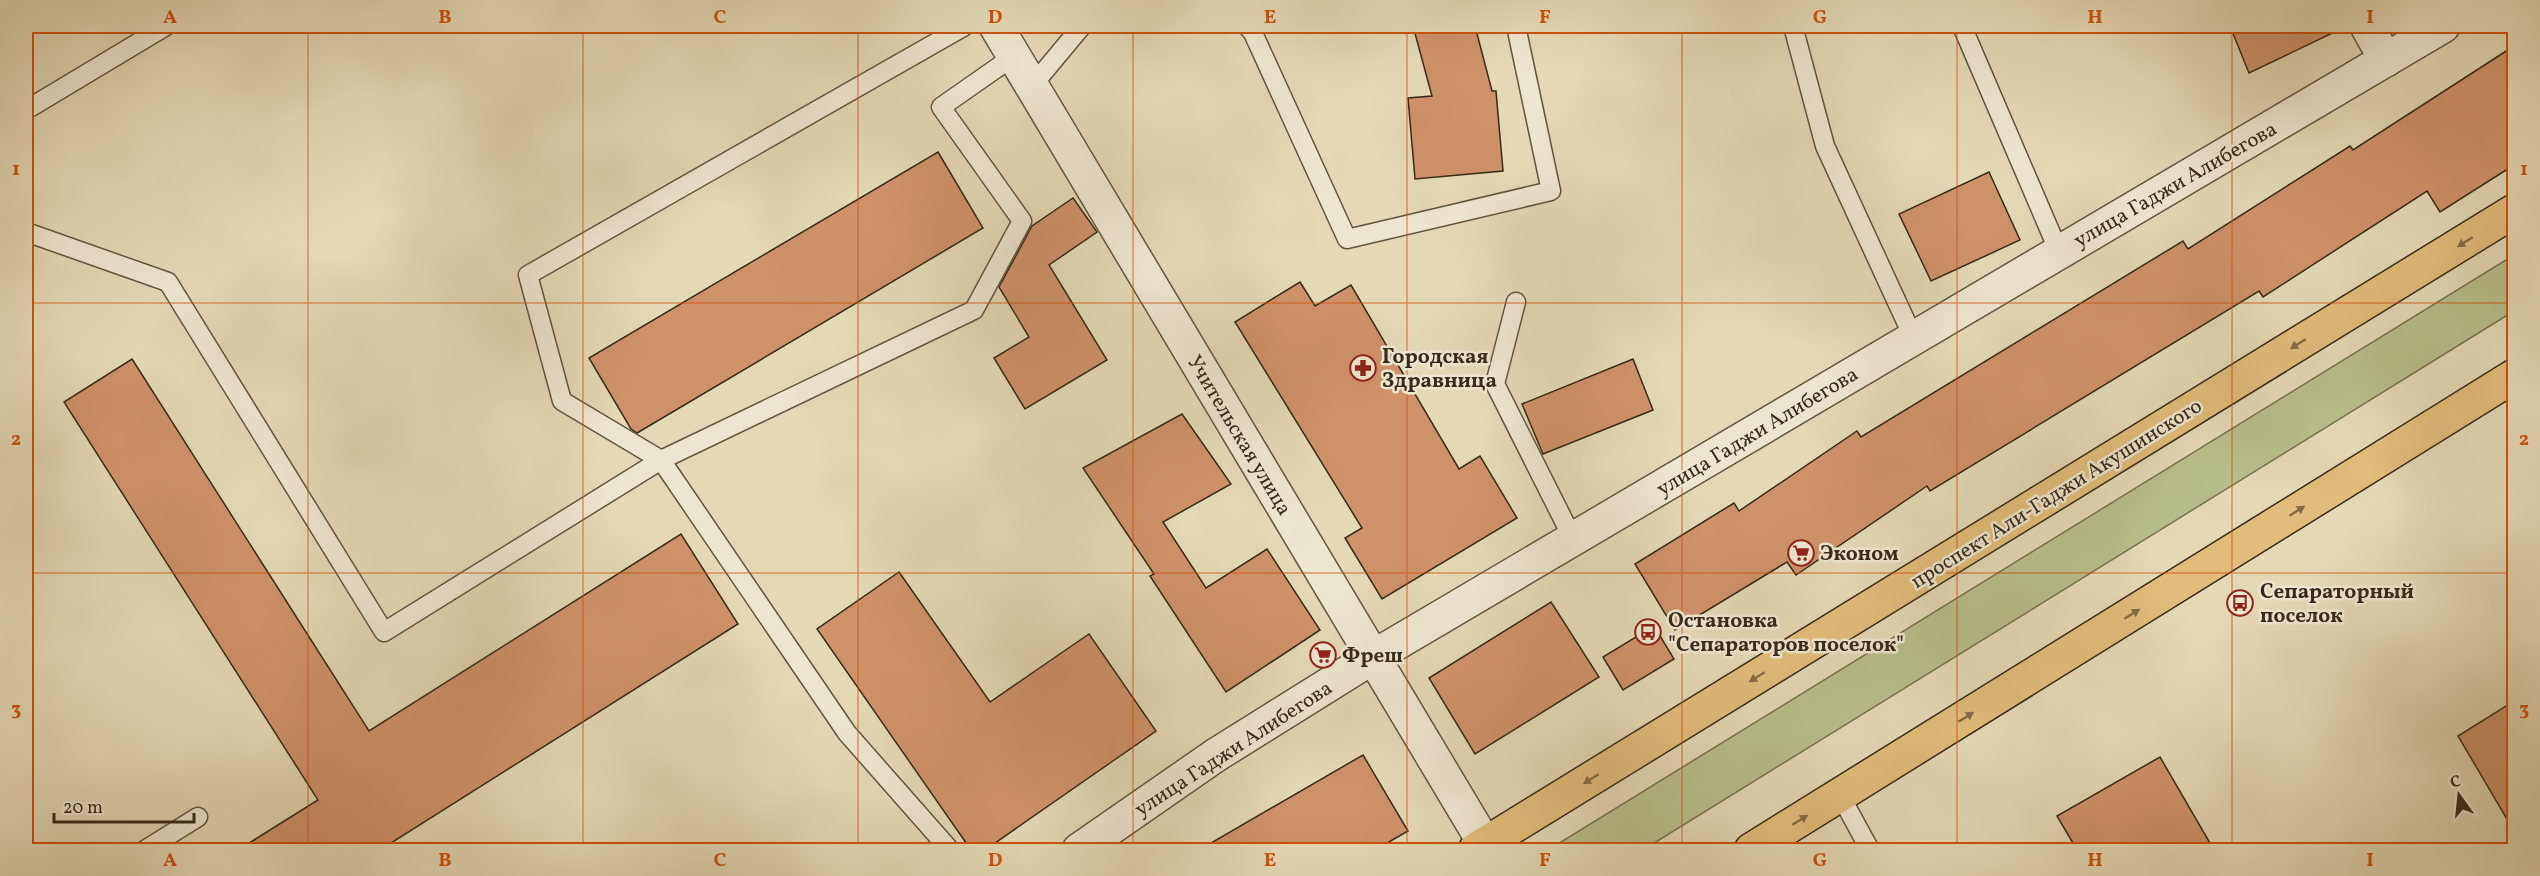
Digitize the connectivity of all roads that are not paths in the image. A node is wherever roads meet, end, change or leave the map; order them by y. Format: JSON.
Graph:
{"nodes":[{"id":1,"x":166,"y":26,"type":"edge"},
{"id":2,"x":965,"y":26,"type":"edge"},
{"id":3,"x":996,"y":26,"type":"edge"},
{"id":4,"x":1082,"y":26,"type":"edge"},
{"id":5,"x":1246,"y":26,"type":"edge"},
{"id":6,"x":1516,"y":26,"type":"edge"},
{"id":7,"x":1793,"y":26,"type":"edge"},
{"id":8,"x":1962,"y":26,"type":"edge"},
{"id":9,"x":2367,"y":26,"type":"edge"},
{"id":10,"x":2443,"y":26,"type":"edge"},
{"id":11,"x":1014,"y":56,"type":"junction"},
{"id":12,"x":2386,"y":60,"type":"junction"},
{"id":13,"x":1032,"y":86,"type":"junction"},
{"id":14,"x":26,"y":110,"type":"edge"},
{"id":15,"x":2514,"y":211,"type":"edge"},
{"id":16,"x":26,"y":232,"type":"edge"},
{"id":17,"x":2059,"y":252,"type":"junction"},
{"id":18,"x":1516,"y":302,"type":"dead end"},
{"id":19,"x":1914,"y":339,"type":"junction"},
{"id":20,"x":2514,"y":376,"type":"edge"},
{"id":21,"x":661,"y":460,"type":"junction"},
{"id":22,"x":1574,"y":539,"type":"junction"},
{"id":23,"x":1373,"y":657,"type":"junction"},
{"id":24,"x":1840,"y":795,"type":"junction"},
{"id":25,"x":198,"y":817,"type":"dead end"},
{"id":26,"x":1480,"y":847,"type":"edge"},
{"id":27,"x":144,"y":850,"type":"edge"},
{"id":28,"x":950,"y":850,"type":"edge"},
{"id":29,"x":1079,"y":850,"type":"edge"},
{"id":30,"x":1751,"y":850,"type":"edge"},
{"id":31,"x":1870,"y":850,"type":"edge"}],
"edges":[{"from":1,"to":14,"type":"lane"},
{"from":2,"to":21,"type":"lane"},
{"from":3,"to":11,"type":"street","name":"Учительская улица"},
{"from":4,"to":13,"type":"lane"},
{"from":5,"to":6,"type":"lane"},
{"from":7,"to":19,"type":"lane"},
{"from":8,"to":17,"type":"lane"},
{"from":9,"to":12,"type":"street"},
{"from":10,"to":12,"type":"street","name":"улица Гаджи Алибегова"},
{"from":11,"to":13,"type":"street","name":"Учительская улица"},
{"from":11,"to":21,"type":"lane"},
{"from":12,"to":17,"type":"street","name":"улица Гаджи Алибегова"},
{"from":13,"to":23,"type":"street","name":"Учительская улица"},
{"from":15,"to":26,"type":"main road","name":"проспект Али-Гаджи Акушинского","one_way":true},
{"from":16,"to":21,"type":"lane"},
{"from":17,"to":19,"type":"street","name":"улица Гаджи Алибегова"},
{"from":18,"to":22,"type":"lane"},
{"from":19,"to":22,"type":"street","name":"улица Гаджи Алибегова"},
{"from":24,"to":20,"type":"main road","one_way":true},
{"from":21,"to":28,"type":"lane"},
{"from":22,"to":23,"type":"street","name":"улица Гаджи Алибегова"},
{"from":23,"to":26,"type":"street","name":"Учительская улица"},
{"from":23,"to":29,"type":"street","name":"улица Гаджи Алибегова"},
{"from":30,"to":24,"type":"main road","one_way":true},
{"from":24,"to":31,"type":"lane"},
{"from":25,"to":27,"type":"lane"}]}
